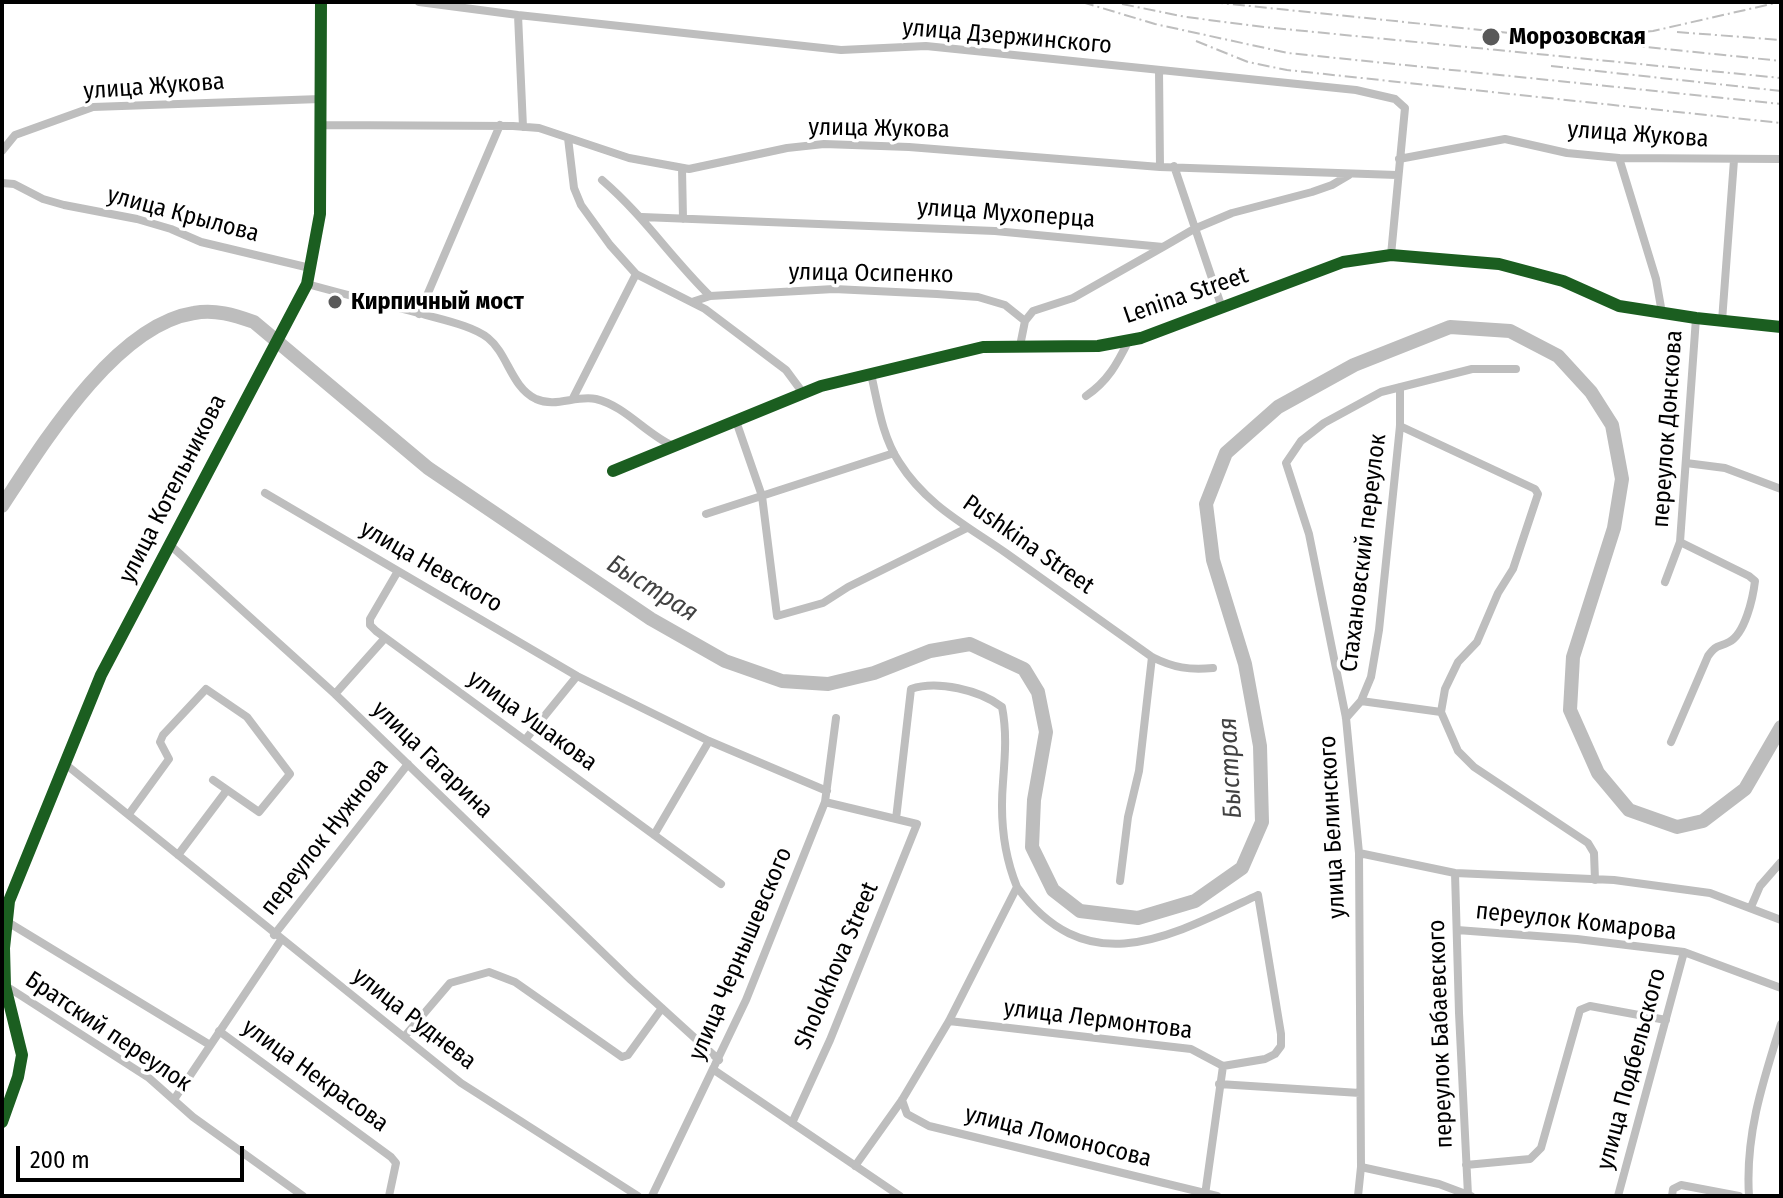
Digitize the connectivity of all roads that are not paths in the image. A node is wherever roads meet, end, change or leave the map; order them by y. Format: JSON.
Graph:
{"nodes":[{"id":1,"x":321,"y":2,"type":"edge"},
{"id":2,"x":419,"y":2,"type":"edge"},
{"id":3,"x":518,"y":15,"type":"junction"},
{"id":4,"x":1159,"y":70,"type":"junction"},
{"id":5,"x":320,"y":99,"type":"junction"},
{"id":6,"x":320,"y":125,"type":"junction"},
{"id":7,"x":500,"y":125,"type":"junction"},
{"id":8,"x":523,"y":127,"type":"junction"},
{"id":9,"x":568,"y":138,"type":"junction"},
{"id":10,"x":2,"y":151,"type":"edge"},
{"id":11,"x":1619,"y":158,"type":"junction"},
{"id":12,"x":1399,"y":159,"type":"junction"},
{"id":13,"x":1781,"y":159,"type":"edge"},
{"id":14,"x":1734,"y":160,"type":"junction"},
{"id":15,"x":1174,"y":166,"type":"junction"},
{"id":16,"x":1160,"y":167,"type":"junction"},
{"id":17,"x":682,"y":168,"type":"junction"},
{"id":18,"x":1351,"y":174,"type":"junction"},
{"id":19,"x":1397,"y":175,"type":"junction"},
{"id":20,"x":602,"y":180,"type":"dead end"},
{"id":21,"x":2,"y":183,"type":"edge"},
{"id":22,"x":642,"y":217,"type":"junction"},
{"id":23,"x":683,"y":219,"type":"junction"},
{"id":24,"x":1194,"y":229,"type":"junction"},
{"id":25,"x":1163,"y":247,"type":"junction"},
{"id":26,"x":1391,"y":255,"type":"junction"},
{"id":27,"x":310,"y":268,"type":"junction"},
{"id":28,"x":636,"y":274,"type":"junction"},
{"id":29,"x":307,"y":284,"type":"junction"},
{"id":30,"x":710,"y":296,"type":"junction"},
{"id":31,"x":691,"y":302,"type":"junction"},
{"id":32,"x":1222,"y":308,"type":"junction"},
{"id":33,"x":1662,"y":313,"type":"junction"},
{"id":34,"x":419,"y":314,"type":"junction"},
{"id":35,"x":1696,"y":318,"type":"junction"},
{"id":36,"x":1025,"y":321,"type":"junction"},
{"id":37,"x":1722,"y":321,"type":"junction"},
{"id":38,"x":1781,"y":327,"type":"edge"},
{"id":39,"x":1129,"y":340,"type":"junction"},
{"id":40,"x":1020,"y":346,"type":"junction"},
{"id":41,"x":1516,"y":369,"type":"dead end"},
{"id":42,"x":871,"y":374,"type":"junction"},
{"id":43,"x":1400,"y":387,"type":"junction"},
{"id":44,"x":803,"y":393,"type":"junction"},
{"id":45,"x":1086,"y":396,"type":"dead end"},
{"id":46,"x":573,"y":398,"type":"junction"},
{"id":47,"x":736,"y":421,"type":"junction"},
{"id":48,"x":1400,"y":426,"type":"junction"},
{"id":49,"x":673,"y":446,"type":"junction"},
{"id":50,"x":894,"y":453,"type":"junction"},
{"id":51,"x":1686,"y":463,"type":"junction"},
{"id":52,"x":613,"y":471,"type":"dead end"},
{"id":53,"x":1781,"y":489,"type":"edge"},
{"id":54,"x":265,"y":493,"type":"dead end"},
{"id":55,"x":762,"y":496,"type":"junction"},
{"id":56,"x":706,"y":514,"type":"dead end"},
{"id":57,"x":967,"y":528,"type":"junction"},
{"id":58,"x":1680,"y":542,"type":"junction"},
{"id":59,"x":169,"y":544,"type":"junction"},
{"id":60,"x":398,"y":571,"type":"junction"},
{"id":61,"x":1665,"y":582,"type":"dead end"},
{"id":62,"x":385,"y":638,"type":"junction"},
{"id":63,"x":1152,"y":657,"type":"junction"},
{"id":64,"x":1213,"y":668,"type":"dead end"},
{"id":65,"x":577,"y":676,"type":"junction"},
{"id":66,"x":335,"y":694,"type":"junction"},
{"id":67,"x":1361,"y":701,"type":"junction"},
{"id":68,"x":1441,"y":712,"type":"junction"},
{"id":69,"x":836,"y":718,"type":"dead end"},
{"id":70,"x":1346,"y":718,"type":"junction"},
{"id":71,"x":525,"y":740,"type":"junction"},
{"id":72,"x":709,"y":741,"type":"junction"},
{"id":73,"x":1671,"y":742,"type":"dead end"},
{"id":74,"x":64,"y":763,"type":"junction"},
{"id":75,"x":408,"y":764,"type":"junction"},
{"id":76,"x":213,"y":780,"type":"dead end"},
{"id":77,"x":227,"y":790,"type":"junction"},
{"id":78,"x":827,"y":791,"type":"junction"},
{"id":79,"x":825,"y":802,"type":"junction"},
{"id":80,"x":129,"y":814,"type":"junction"},
{"id":81,"x":896,"y":819,"type":"junction"},
{"id":82,"x":654,"y":835,"type":"junction"},
{"id":83,"x":1359,"y":853,"type":"junction"},
{"id":84,"x":178,"y":855,"type":"junction"},
{"id":85,"x":1781,"y":862,"type":"edge"},
{"id":86,"x":1455,"y":873,"type":"junction"},
{"id":87,"x":1595,"y":880,"type":"junction"},
{"id":88,"x":1120,"y":881,"type":"dead end"},
{"id":89,"x":721,"y":884,"type":"dead end"},
{"id":90,"x":1017,"y":887,"type":"junction"},
{"id":91,"x":1751,"y":907,"type":"junction"},
{"id":92,"x":1781,"y":920,"type":"edge"},
{"id":93,"x":6,"y":921,"type":"junction"},
{"id":94,"x":1457,"y":930,"type":"junction"},
{"id":95,"x":278,"y":937,"type":"junction"},
{"id":96,"x":1684,"y":952,"type":"junction"},
{"id":97,"x":5,"y":986,"type":"junction"},
{"id":98,"x":1781,"y":988,"type":"edge"},
{"id":99,"x":662,"y":1008,"type":"junction"},
{"id":100,"x":1666,"y":1020,"type":"junction"},
{"id":101,"x":949,"y":1021,"type":"junction"},
{"id":102,"x":1781,"y":1024,"type":"edge"},
{"id":103,"x":219,"y":1031,"type":"junction"},
{"id":104,"x":404,"y":1037,"type":"junction"},
{"id":105,"x":210,"y":1045,"type":"junction"},
{"id":106,"x":719,"y":1060,"type":"junction"},
{"id":107,"x":1223,"y":1066,"type":"junction"},
{"id":108,"x":714,"y":1070,"type":"junction"},
{"id":109,"x":1219,"y":1084,"type":"junction"},
{"id":110,"x":1360,"y":1093,"type":"junction"},
{"id":111,"x":175,"y":1098,"type":"junction"},
{"id":112,"x":902,"y":1100,"type":"junction"},
{"id":113,"x":2,"y":1122,"type":"edge"},
{"id":114,"x":792,"y":1123,"type":"junction"},
{"id":115,"x":1466,"y":1165,"type":"junction"},
{"id":116,"x":855,"y":1166,"type":"junction"},
{"id":117,"x":1361,"y":1167,"type":"junction"},
{"id":118,"x":1205,"y":1195,"type":"edge"},
{"id":119,"x":1469,"y":1195,"type":"edge"},
{"id":120,"x":303,"y":1196,"type":"edge"},
{"id":121,"x":389,"y":1196,"type":"edge"},
{"id":122,"x":638,"y":1196,"type":"edge"},
{"id":123,"x":652,"y":1196,"type":"edge"},
{"id":124,"x":900,"y":1196,"type":"edge"},
{"id":125,"x":1217,"y":1196,"type":"edge"},
{"id":126,"x":1358,"y":1196,"type":"edge"},
{"id":127,"x":1618,"y":1196,"type":"edge"},
{"id":128,"x":1672,"y":1196,"type":"edge"},
{"id":129,"x":1739,"y":1196,"type":"edge"},
{"id":130,"x":1749,"y":1196,"type":"edge"}],
"edges":[{"from":1,"to":5,"type":"street","name":"улица Котельникова"},
{"from":2,"to":3,"type":"street","name":"улица Дзержинского"},
{"from":3,"to":4,"type":"street","name":"улица Дзержинского"},
{"from":3,"to":8,"type":"street"},
{"from":4,"to":12,"type":"street","name":"улица Дзержинского"},
{"from":4,"to":16,"type":"street"},
{"from":5,"to":6,"type":"street","name":"улица Котельникова"},
{"from":5,"to":10,"type":"street","name":"улица Жукова"},
{"from":6,"to":7,"type":"street","name":"улица Жукова"},
{"from":6,"to":27,"type":"street","name":"улица Котельникова"},
{"from":7,"to":8,"type":"street","name":"улица Жукова"},
{"from":7,"to":34,"type":"street"},
{"from":8,"to":9,"type":"street","name":"улица Жукова"},
{"from":9,"to":17,"type":"street","name":"улица Жукова"},
{"from":9,"to":28,"type":"street"},
{"from":11,"to":12,"type":"street","name":"улица Жукова"},
{"from":11,"to":14,"type":"street","name":"улица Жукова"},
{"from":11,"to":33,"type":"street"},
{"from":12,"to":19,"type":"street"},
{"from":13,"to":14,"type":"street","name":"улица Жукова"},
{"from":14,"to":37,"type":"street","name":"переулок Донскова"},
{"from":15,"to":16,"type":"street","name":"улица Жукова"},
{"from":15,"to":18,"type":"street","name":"улица Жукова"},
{"from":15,"to":24,"type":"street"},
{"from":16,"to":17,"type":"street","name":"улица Жукова"},
{"from":17,"to":23,"type":"street"},
{"from":18,"to":19,"type":"street","name":"улица Жукова"},
{"from":18,"to":24,"type":"street"},
{"from":19,"to":26,"type":"street"},
{"from":20,"to":22,"type":"street"},
{"from":21,"to":27,"type":"street","name":"улица Крылова"},
{"from":22,"to":23,"type":"street","name":"улица Мухоперца"},
{"from":22,"to":30,"type":"street"},
{"from":23,"to":25,"type":"street","name":"улица Мухоперца"},
{"from":24,"to":25,"type":"street"},
{"from":24,"to":32,"type":"street"},
{"from":25,"to":36,"type":"street"},
{"from":26,"to":32,"type":"street","name":"Lenina Street"},
{"from":26,"to":33,"type":"street","name":"Lenina Street"},
{"from":27,"to":29,"type":"street","name":"улица Котельникова"},
{"from":28,"to":31,"type":"street"},
{"from":28,"to":46,"type":"street"},
{"from":29,"to":34,"type":"street"},
{"from":29,"to":59,"type":"street","name":"улица Котельникова"},
{"from":30,"to":31,"type":"street","name":"улица Осипенко"},
{"from":30,"to":36,"type":"street","name":"улица Осипенко"},
{"from":31,"to":44,"type":"street"},
{"from":32,"to":39,"type":"street","name":"Lenina Street"},
{"from":33,"to":35,"type":"street","name":"Lenina Street"},
{"from":34,"to":46,"type":"street"},
{"from":35,"to":37,"type":"street","name":"Lenina Street"},
{"from":35,"to":51,"type":"street","name":"переулок Донскова"},
{"from":36,"to":40,"type":"street"},
{"from":37,"to":38,"type":"street","name":"Lenina Street"},
{"from":39,"to":40,"type":"street","name":"Lenina Street"},
{"from":39,"to":45,"type":"street","name":"Lenina Street"},
{"from":40,"to":42,"type":"street","name":"Lenina Street"},
{"from":41,"to":43,"type":"street"},
{"from":42,"to":44,"type":"street","name":"Lenina Street"},
{"from":42,"to":50,"type":"street","name":"Pushkina Street"},
{"from":43,"to":48,"type":"street","name":"Стахановский переулок"},
{"from":43,"to":70,"type":"street","name":"улица Белинского"},
{"from":44,"to":47,"type":"street","name":"Lenina Street"},
{"from":46,"to":49,"type":"street"},
{"from":47,"to":49,"type":"street","name":"Lenina Street"},
{"from":47,"to":55,"type":"street"},
{"from":48,"to":67,"type":"street","name":"Стахановский переулок"},
{"from":48,"to":68,"type":"street"},
{"from":49,"to":52,"type":"street","name":"Lenina Street"},
{"from":50,"to":55,"type":"street"},
{"from":50,"to":57,"type":"street","name":"Pushkina Street"},
{"from":51,"to":53,"type":"street"},
{"from":51,"to":58,"type":"street","name":"переулок Донскова"},
{"from":54,"to":60,"type":"street","name":"улица Невского"},
{"from":55,"to":56,"type":"street"},
{"from":55,"to":57,"type":"street"},
{"from":57,"to":63,"type":"street","name":"Pushkina Street"},
{"from":58,"to":61,"type":"street","name":"переулок Донскова"},
{"from":58,"to":73,"type":"street","name":"переулок Донскова"},
{"from":59,"to":66,"type":"street","name":"улица Гагарина"},
{"from":59,"to":74,"type":"street","name":"улица Котельникова"},
{"from":60,"to":62,"type":"street"},
{"from":60,"to":65,"type":"street","name":"улица Невского"},
{"from":62,"to":66,"type":"street"},
{"from":62,"to":71,"type":"street","name":"улица Ушакова"},
{"from":63,"to":64,"type":"street","name":"Pushkina Street"},
{"from":63,"to":88,"type":"street"},
{"from":65,"to":71,"type":"street"},
{"from":65,"to":72,"type":"street","name":"улица Невского"},
{"from":66,"to":75,"type":"street","name":"улица Гагарина"},
{"from":67,"to":68,"type":"street"},
{"from":67,"to":70,"type":"street","name":"Стахановский переулок"},
{"from":68,"to":87,"type":"street"},
{"from":69,"to":78,"type":"street","name":"улица Чернышевского"},
{"from":70,"to":83,"type":"street","name":"улица Белинского"},
{"from":71,"to":82,"type":"street","name":"улица Ушакова"},
{"from":72,"to":78,"type":"street","name":"улица Невского"},
{"from":72,"to":82,"type":"street"},
{"from":74,"to":80,"type":"street","name":"улица Руднева"},
{"from":74,"to":93,"type":"street","name":"улица Котельникова"},
{"from":75,"to":95,"type":"street","name":"переулок Нужнова"},
{"from":75,"to":99,"type":"street","name":"улица Гагарина"},
{"from":76,"to":77,"type":"street"},
{"from":77,"to":80,"type":"street"},
{"from":77,"to":84,"type":"street"},
{"from":78,"to":79,"type":"street","name":"улица Чернышевского"},
{"from":79,"to":81,"type":"street"},
{"from":79,"to":106,"type":"street","name":"улица Чернышевского"},
{"from":80,"to":84,"type":"street","name":"улица Руднева"},
{"from":81,"to":90,"type":"street"},
{"from":81,"to":114,"type":"street","name":"Sholokhova Street"},
{"from":82,"to":89,"type":"street","name":"улица Ушакова"},
{"from":83,"to":86,"type":"street"},
{"from":83,"to":110,"type":"street","name":"улица Белинского"},
{"from":84,"to":95,"type":"street","name":"улица Руднева"},
{"from":85,"to":91,"type":"street"},
{"from":86,"to":87,"type":"street"},
{"from":86,"to":94,"type":"street","name":"переулок Бабаевского"},
{"from":87,"to":91,"type":"street"},
{"from":90,"to":101,"type":"street"},
{"from":90,"to":107,"type":"street"},
{"from":91,"to":92,"type":"street"},
{"from":93,"to":97,"type":"street","name":"улица Котельникова"},
{"from":93,"to":105,"type":"street","name":"улица Некрасова"},
{"from":94,"to":96,"type":"street","name":"переулок Комарова"},
{"from":94,"to":115,"type":"street","name":"переулок Бабаевского"},
{"from":95,"to":103,"type":"street","name":"переулок Нужнова"},
{"from":95,"to":104,"type":"street","name":"улица Руднева"},
{"from":96,"to":98,"type":"street","name":"переулок Комарова"},
{"from":96,"to":100,"type":"street","name":"улица Подбельского"},
{"from":97,"to":111,"type":"street","name":"Братский переулок"},
{"from":97,"to":113,"type":"street","name":"улица Котельникова"},
{"from":99,"to":104,"type":"street"},
{"from":99,"to":106,"type":"street","name":"улица Гагарина"},
{"from":100,"to":115,"type":"street"},
{"from":100,"to":127,"type":"street","name":"улица Подбельского"},
{"from":101,"to":107,"type":"street","name":"улица Лермонтова"},
{"from":101,"to":112,"type":"street"},
{"from":102,"to":130,"type":"street"},
{"from":103,"to":105,"type":"street","name":"переулок Нужнова"},
{"from":103,"to":121,"type":"street","name":"улица Некрасова"},
{"from":104,"to":122,"type":"street","name":"улица Руднева"},
{"from":105,"to":111,"type":"street","name":"переулок Нужнова"},
{"from":106,"to":108,"type":"street","name":"улица Чернышевского"},
{"from":107,"to":109,"type":"street"},
{"from":108,"to":114,"type":"street"},
{"from":108,"to":123,"type":"street","name":"улица Чернышевского"},
{"from":109,"to":110,"type":"street"},
{"from":109,"to":118,"type":"street"},
{"from":110,"to":117,"type":"street","name":"улица Белинского"},
{"from":111,"to":120,"type":"street","name":"Братский переулок"},
{"from":112,"to":116,"type":"street"},
{"from":112,"to":118,"type":"street","name":"улица Ломоносова"},
{"from":114,"to":116,"type":"street"},
{"from":115,"to":119,"type":"street","name":"переулок Бабаевского"},
{"from":116,"to":124,"type":"street"},
{"from":117,"to":119,"type":"street"},
{"from":117,"to":126,"type":"street","name":"улица Белинского"},
{"from":118,"to":125,"type":"street","name":"улица Ломоносова"},
{"from":128,"to":129,"type":"street"}]}
